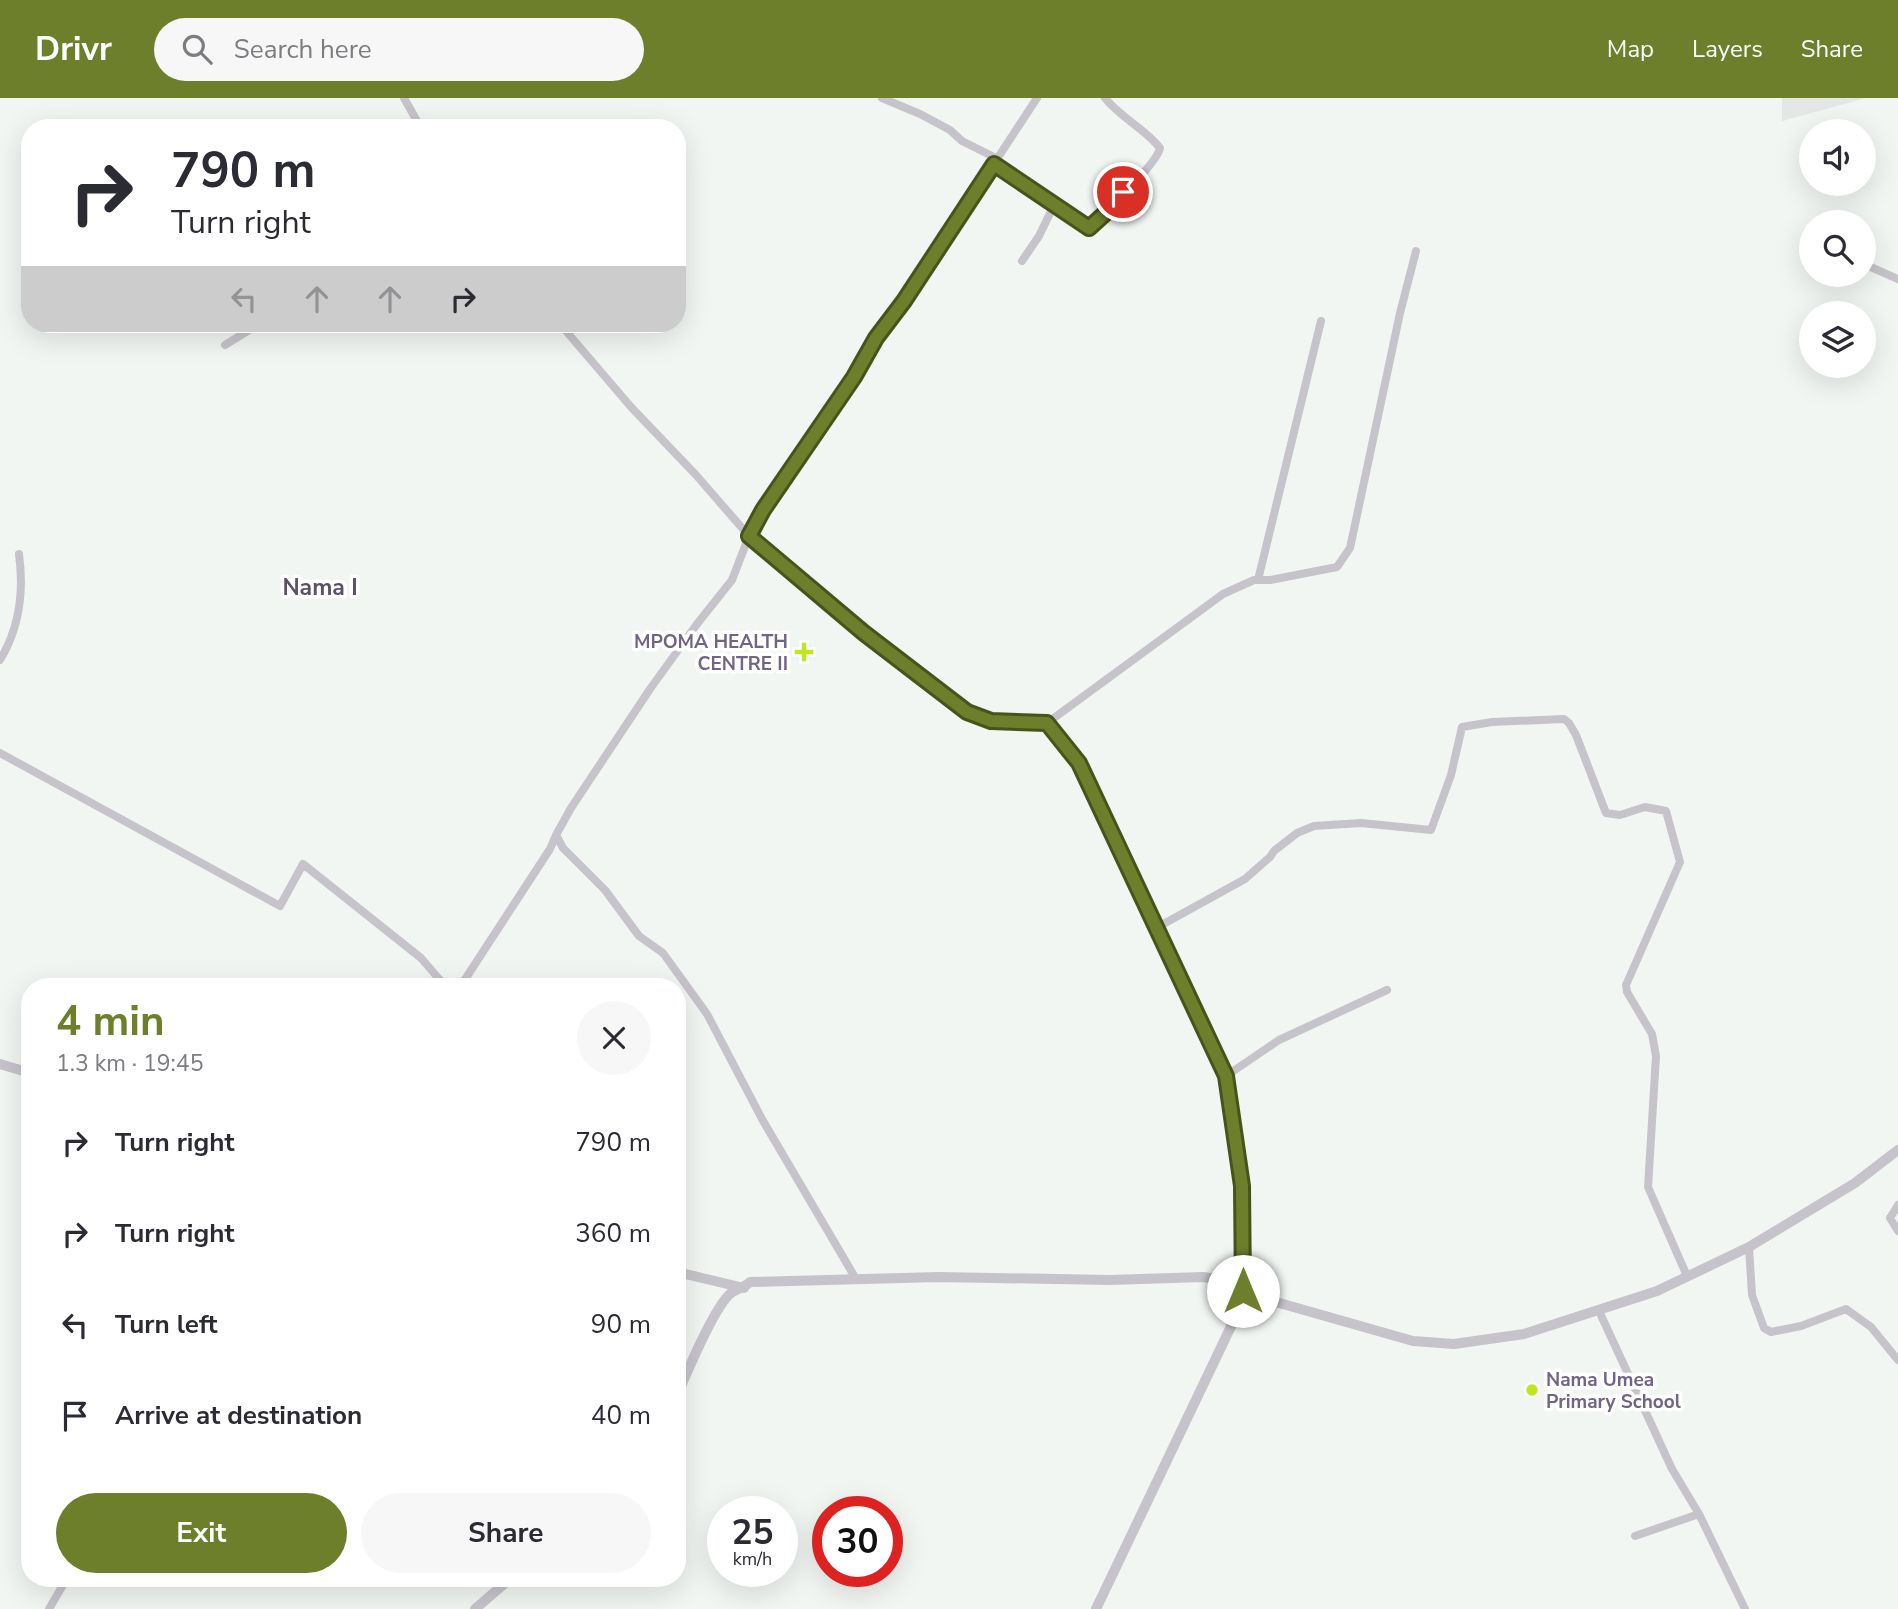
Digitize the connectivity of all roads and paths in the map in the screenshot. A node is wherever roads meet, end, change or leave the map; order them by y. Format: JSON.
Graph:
{"nodes":[{"id":1,"x":404,"y":98,"type":"edge"},
{"id":2,"x":882,"y":98,"type":"edge"},
{"id":3,"x":1037,"y":98,"type":"edge"},
{"id":4,"x":1105,"y":98,"type":"edge"},
{"id":5,"x":416,"y":119,"type":"edge"},
{"id":6,"x":996,"y":161,"type":"junction"},
{"id":7,"x":1055,"y":203,"type":"junction"},
{"id":8,"x":1416,"y":251,"type":"dead end"},
{"id":9,"x":1022,"y":261,"type":"dead end"},
{"id":10,"x":1876,"y":269,"type":"edge"},
{"id":11,"x":1898,"y":279,"type":"edge"},
{"id":12,"x":1321,"y":321,"type":"dead end"},
{"id":13,"x":244,"y":333,"type":"edge"},
{"id":14,"x":567,"y":333,"type":"edge"},
{"id":15,"x":225,"y":345,"type":"dead end"},
{"id":16,"x":749,"y":536,"type":"junction"},
{"id":17,"x":19,"y":554,"type":"dead end"},
{"id":18,"x":1258,"y":580,"type":"junction"},
{"id":19,"x":0,"y":660,"type":"edge"},
{"id":20,"x":1047,"y":723,"type":"junction"},
{"id":21,"x":0,"y":753,"type":"edge"},
{"id":22,"x":555,"y":835,"type":"junction"},
{"id":23,"x":1158,"y":928,"type":"junction"},
{"id":24,"x":438,"y":978,"type":"edge"},
{"id":25,"x":466,"y":978,"type":"edge"},
{"id":26,"x":681,"y":978,"type":"edge"},
{"id":27,"x":686,"y":985,"type":"edge"},
{"id":28,"x":1387,"y":990,"type":"dead end"},
{"id":29,"x":0,"y":1063,"type":"edge"},
{"id":30,"x":21,"y":1070,"type":"edge"},
{"id":31,"x":1226,"y":1076,"type":"junction"},
{"id":32,"x":1898,"y":1150,"type":"edge"},
{"id":33,"x":1898,"y":1205,"type":"edge"},
{"id":34,"x":1898,"y":1231,"type":"edge"},
{"id":35,"x":1749,"y":1247,"type":"junction"},
{"id":36,"x":686,"y":1274,"type":"edge"},
{"id":37,"x":1687,"y":1276,"type":"junction"},
{"id":38,"x":856,"y":1279,"type":"junction"},
{"id":39,"x":1218,"y":1279,"type":"junction"},
{"id":40,"x":745,"y":1288,"type":"junction"},
{"id":41,"x":1243,"y":1291,"type":"junction"},
{"id":42,"x":1269,"y":1300,"type":"junction"},
{"id":43,"x":1599,"y":1311,"type":"junction"},
{"id":44,"x":1236,"y":1316,"type":"junction"},
{"id":45,"x":1898,"y":1360,"type":"edge"},
{"id":46,"x":686,"y":1375,"type":"edge"},
{"id":47,"x":1699,"y":1514,"type":"junction"},
{"id":48,"x":1635,"y":1536,"type":"dead end"},
{"id":49,"x":62,"y":1587,"type":"edge"},
{"id":50,"x":501,"y":1587,"type":"edge"},
{"id":51,"x":49,"y":1609,"type":"edge"},
{"id":52,"x":475,"y":1609,"type":"edge"},
{"id":53,"x":1096,"y":1609,"type":"edge"},
{"id":54,"x":1745,"y":1609,"type":"edge"}],
"edges":[{"from":1,"to":5,"type":"street"},
{"from":2,"to":6,"type":"street"},
{"from":3,"to":6,"type":"street"},
{"from":4,"to":7,"type":"street"},
{"from":6,"to":7,"type":"street"},
{"from":6,"to":16,"type":"street"},
{"from":7,"to":9,"type":"street"},
{"from":8,"to":18,"type":"street"},
{"from":10,"to":11,"type":"street"},
{"from":12,"to":18,"type":"street"},
{"from":13,"to":15,"type":"street"},
{"from":14,"to":16,"type":"street"},
{"from":16,"to":20,"type":"street"},
{"from":16,"to":22,"type":"street"},
{"from":17,"to":19,"type":"street"},
{"from":18,"to":20,"type":"street"},
{"from":20,"to":23,"type":"street"},
{"from":21,"to":24,"type":"street"},
{"from":22,"to":25,"type":"street"},
{"from":22,"to":26,"type":"street"},
{"from":23,"to":31,"type":"street"},
{"from":23,"to":37,"type":"street"},
{"from":27,"to":38,"type":"street"},
{"from":28,"to":31,"type":"street"},
{"from":29,"to":30,"type":"street"},
{"from":31,"to":41,"type":"street"},
{"from":32,"to":35,"type":"street"},
{"from":33,"to":34,"type":"street"},
{"from":35,"to":37,"type":"street"},
{"from":35,"to":45,"type":"street"},
{"from":36,"to":40,"type":"street"},
{"from":37,"to":43,"type":"street"},
{"from":38,"to":39,"type":"street"},
{"from":38,"to":40,"type":"street"},
{"from":39,"to":41,"type":"street"},
{"from":39,"to":44,"type":"street"},
{"from":40,"to":46,"type":"street"},
{"from":41,"to":42,"type":"street"},
{"from":41,"to":44,"type":"street"},
{"from":42,"to":43,"type":"street"},
{"from":42,"to":44,"type":"street"},
{"from":43,"to":47,"type":"street"},
{"from":44,"to":53,"type":"street"},
{"from":47,"to":48,"type":"street"},
{"from":47,"to":54,"type":"street"},
{"from":49,"to":51,"type":"street"},
{"from":50,"to":52,"type":"street"}]}
